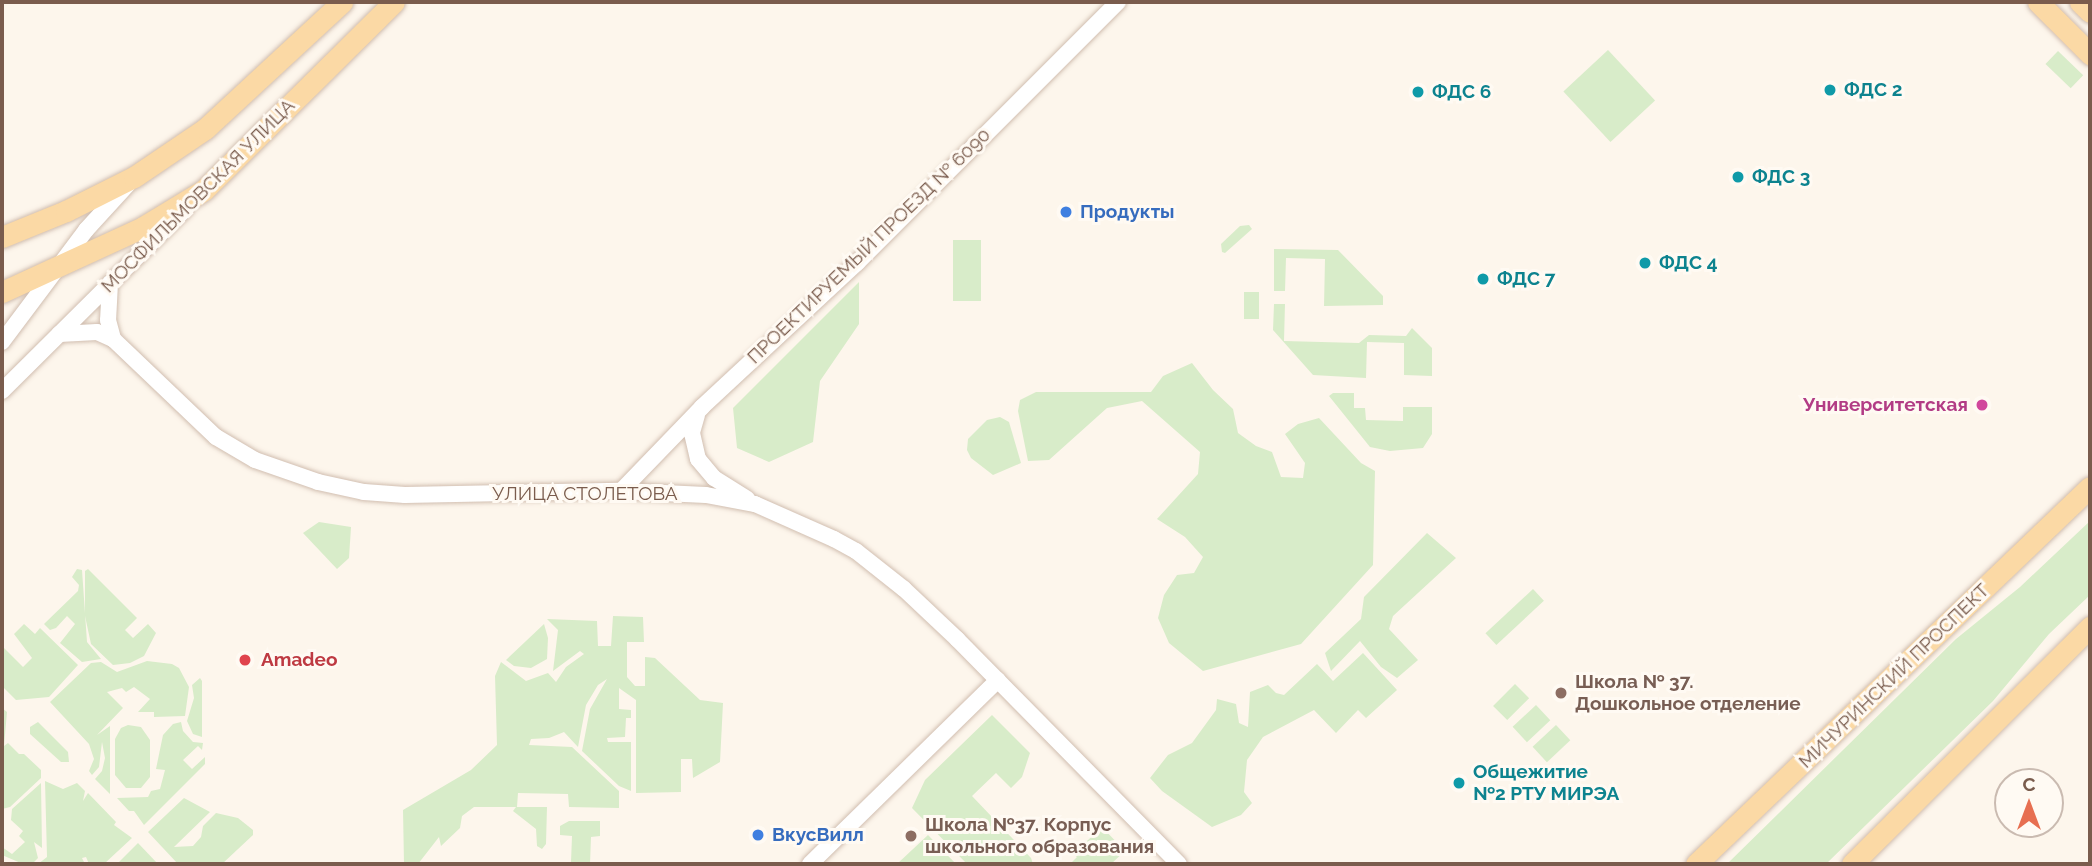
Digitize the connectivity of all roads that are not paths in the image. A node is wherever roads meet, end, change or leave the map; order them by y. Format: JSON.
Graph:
{"nodes":[{"id":1,"x":342,"y":2,"type":"edge"},
{"id":2,"x":394,"y":2,"type":"edge"},
{"id":3,"x":1118,"y":2,"type":"edge"},
{"id":4,"x":2039,"y":2,"type":"edge"},
{"id":5,"x":2080,"y":2,"type":"edge"},
{"id":6,"x":2090,"y":12,"type":"edge"},
{"id":7,"x":2090,"y":54,"type":"edge"},
{"id":8,"x":134,"y":177,"type":"junction"},
{"id":9,"x":204,"y":190,"type":"junction"},
{"id":10,"x":2,"y":237,"type":"edge"},
{"id":11,"x":58,"y":267,"type":"junction"},
{"id":12,"x":110,"y":283,"type":"junction"},
{"id":13,"x":2,"y":292,"type":"edge"},
{"id":14,"x":59,"y":334,"type":"junction"},
{"id":15,"x":113,"y":339,"type":"junction"},
{"id":16,"x":2,"y":342,"type":"edge"},
{"id":17,"x":2,"y":391,"type":"edge"},
{"id":18,"x":698,"y":413,"type":"junction"},
{"id":19,"x":2090,"y":487,"type":"edge"},
{"id":20,"x":621,"y":491,"type":"junction"},
{"id":21,"x":2082,"y":501,"type":"edge"},
{"id":22,"x":755,"y":504,"type":"junction"},
{"id":23,"x":2090,"y":627,"type":"edge"},
{"id":24,"x":998,"y":680,"type":"junction"},
{"id":25,"x":810,"y":864,"type":"edge"},
{"id":26,"x":1179,"y":864,"type":"edge"},
{"id":27,"x":1696,"y":864,"type":"edge"},
{"id":28,"x":1852,"y":864,"type":"edge"}],
"edges":[{"from":1,"to":8,"type":"main road","name":"МОСФИЛЬМОВСКАЯ УЛИЦА"},
{"from":2,"to":9,"type":"main road","name":"МОСФИЛЬМОВСКАЯ УЛИЦА"},
{"from":3,"to":18,"type":"street","name":"ПРОЕКТИРУЕМЫЙ ПРОЕЗД № 6090"},
{"from":4,"to":7,"type":"main road"},
{"from":5,"to":6,"type":"main road"},
{"from":8,"to":10,"type":"main road"},
{"from":8,"to":11,"type":"street","name":"МОСФИЛЬМОВСКАЯ УЛИЦА"},
{"from":9,"to":11,"type":"main road"},
{"from":9,"to":12,"type":"street","name":"МОСФИЛЬМОВСКАЯ УЛИЦА"},
{"from":11,"to":13,"type":"main road"},
{"from":11,"to":16,"type":"street","name":"МОСФИЛЬМОВСКАЯ УЛИЦА"},
{"from":12,"to":14,"type":"street","name":"МОСФИЛЬМОВСКАЯ УЛИЦА"},
{"from":12,"to":15,"type":"street"},
{"from":14,"to":15,"type":"street"},
{"from":14,"to":17,"type":"street","name":"МОСФИЛЬМОВСКАЯ УЛИЦА"},
{"from":15,"to":20,"type":"street","name":"УЛИЦА СТОЛЕТОВА"},
{"from":18,"to":20,"type":"street","name":"ПРОЕКТИРУЕМЫЙ ПРОЕЗД № 6090"},
{"from":18,"to":22,"type":"street"},
{"from":19,"to":21,"type":"main road","name":"МИЧУРИНСКИЙ ПРОСПЕКТ"},
{"from":20,"to":22,"type":"street","name":"УЛИЦА СТОЛЕТОВА"},
{"from":21,"to":27,"type":"main road","name":"МИЧУРИНСКИЙ ПРОСПЕКТ"},
{"from":22,"to":24,"type":"street","name":"УЛИЦА СТОЛЕТОВА"},
{"from":23,"to":28,"type":"main road"},
{"from":24,"to":25,"type":"street"},
{"from":24,"to":26,"type":"street","name":"УЛИЦА СТОЛЕТОВА"}]}
